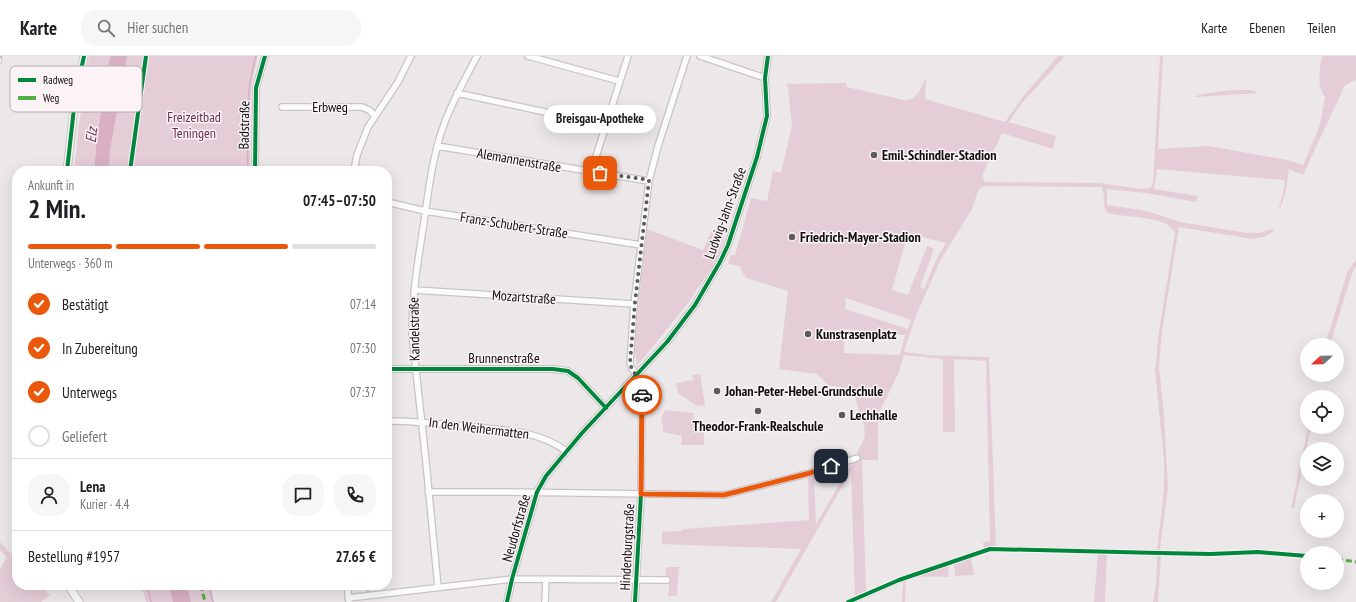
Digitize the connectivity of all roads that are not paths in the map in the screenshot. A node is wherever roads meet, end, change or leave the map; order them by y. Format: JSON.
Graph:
{"nodes":[{"id":1,"x":84,"y":56,"type":"edge"},
{"id":2,"x":265,"y":56,"type":"edge"},
{"id":3,"x":411,"y":56,"type":"edge"},
{"id":4,"x":477,"y":56,"type":"edge"},
{"id":5,"x":528,"y":56,"type":"edge"},
{"id":6,"x":628,"y":56,"type":"edge"},
{"id":7,"x":687,"y":56,"type":"edge"},
{"id":8,"x":700,"y":56,"type":"edge"},
{"id":9,"x":768,"y":56,"type":"edge"},
{"id":10,"x":82,"y":66,"type":"edge"},
{"id":11,"x":765,"y":78,"type":"junction"},
{"id":12,"x":619,"y":81,"type":"junction"},
{"id":13,"x":457,"y":93,"type":"junction"},
{"id":14,"x":282,"y":107,"type":"dead end"},
{"id":15,"x":73,"y":112,"type":"edge"},
{"id":16,"x":375,"y":116,"type":"junction"},
{"id":17,"x":605,"y":125,"type":"junction"},
{"id":18,"x":437,"y":146,"type":"junction"},
{"id":19,"x":68,"y":166,"type":"edge"},
{"id":20,"x":255,"y":166,"type":"edge"},
{"id":21,"x":355,"y":166,"type":"edge"},
{"id":22,"x":591,"y":172,"type":"junction"},
{"id":23,"x":649,"y":180,"type":"junction"},
{"id":24,"x":392,"y":203,"type":"edge"},
{"id":25,"x":425,"y":211,"type":"junction"},
{"id":26,"x":641,"y":245,"type":"junction"},
{"id":27,"x":414,"y":290,"type":"junction"},
{"id":28,"x":634,"y":304,"type":"junction"},
{"id":29,"x":392,"y":369,"type":"edge"},
{"id":30,"x":416,"y":369,"type":"junction"},
{"id":31,"x":636,"y":375,"type":"junction"},
{"id":32,"x":606,"y":408,"type":"junction"},
{"id":33,"x":392,"y":421,"type":"edge"},
{"id":34,"x":422,"y":421,"type":"junction"},
{"id":35,"x":566,"y":451,"type":"junction"},
{"id":36,"x":856,"y":458,"type":"dead end"},
{"id":37,"x":428,"y":492,"type":"junction"},
{"id":38,"x":537,"y":492,"type":"junction"},
{"id":39,"x":641,"y":494,"type":"junction"},
{"id":40,"x":512,"y":579,"type":"junction"},
{"id":41,"x":546,"y":580,"type":"junction"},
{"id":42,"x":636,"y":580,"type":"junction"},
{"id":43,"x":667,"y":580,"type":"dead end"},
{"id":44,"x":438,"y":587,"type":"junction"},
{"id":45,"x":71,"y":590,"type":"edge"},
{"id":46,"x":347,"y":590,"type":"edge"},
{"id":47,"x":349,"y":600,"type":"edge"},
{"id":48,"x":79,"y":602,"type":"edge"},
{"id":49,"x":507,"y":602,"type":"edge"},
{"id":50,"x":545,"y":602,"type":"edge"},
{"id":51,"x":635,"y":602,"type":"edge"}],
"edges":[{"from":1,"to":10,"type":"street"},
{"from":2,"to":20,"type":"street","name":"Badstraße"},
{"from":3,"to":16,"type":"street"},
{"from":4,"to":13,"type":"street","name":"Kandelstraße"},
{"from":5,"to":12,"type":"street"},
{"from":6,"to":12,"type":"street"},
{"from":7,"to":23,"type":"street","name":"Hindenburgstraße"},
{"from":8,"to":11,"type":"street"},
{"from":9,"to":11,"type":"street","name":"Ludwig-Jahn-Straße"},
{"from":11,"to":31,"type":"street","name":"Ludwig-Jahn-Straße"},
{"from":12,"to":17,"type":"street"},
{"from":13,"to":17,"type":"street"},
{"from":13,"to":18,"type":"street","name":"Kandelstraße"},
{"from":14,"to":16,"type":"street","name":"Erbweg"},
{"from":15,"to":19,"type":"street"},
{"from":16,"to":21,"type":"street"},
{"from":17,"to":22,"type":"street"},
{"from":18,"to":22,"type":"street","name":"Alemannenstraße"},
{"from":18,"to":25,"type":"street","name":"Kandelstraße"},
{"from":22,"to":23,"type":"street","name":"Alemannenstraße"},
{"from":23,"to":26,"type":"street","name":"Hindenburgstraße"},
{"from":24,"to":25,"type":"street","name":"Franz-Schubert-Straße"},
{"from":25,"to":26,"type":"street","name":"Franz-Schubert-Straße"},
{"from":25,"to":27,"type":"street","name":"Kandelstraße"},
{"from":26,"to":28,"type":"street","name":"Hindenburgstraße"},
{"from":27,"to":28,"type":"street","name":"Mozartstraße"},
{"from":27,"to":30,"type":"street","name":"Kandelstraße"},
{"from":28,"to":31,"type":"street","name":"Hindenburgstraße"},
{"from":29,"to":30,"type":"street","name":"Brunnenstraße"},
{"from":30,"to":32,"type":"street","name":"Brunnenstraße"},
{"from":30,"to":34,"type":"street","name":"Kandelstraße"},
{"from":31,"to":32,"type":"street","name":"Neudorfstraße"},
{"from":31,"to":39,"type":"street","name":"Hindenburgstraße"},
{"from":32,"to":35,"type":"street","name":"Neudorfstraße"},
{"from":33,"to":34,"type":"street","name":"In den Weihermatten"},
{"from":34,"to":35,"type":"street","name":"In den Weihermatten"},
{"from":34,"to":37,"type":"street","name":"Kandelstraße"},
{"from":35,"to":38,"type":"street","name":"Neudorfstraße"},
{"from":36,"to":39,"type":"street"},
{"from":37,"to":38,"type":"street"},
{"from":37,"to":44,"type":"street","name":"Kandelstraße"},
{"from":38,"to":39,"type":"street"},
{"from":38,"to":40,"type":"street","name":"Neudorfstraße"},
{"from":39,"to":42,"type":"street","name":"Hindenburgstraße"},
{"from":40,"to":41,"type":"street"},
{"from":40,"to":44,"type":"street"},
{"from":40,"to":49,"type":"street","name":"Neudorfstraße"},
{"from":41,"to":42,"type":"street"},
{"from":41,"to":50,"type":"street"},
{"from":42,"to":43,"type":"street"},
{"from":42,"to":51,"type":"street","name":"Hindenburgstraße"},
{"from":44,"to":47,"type":"street"},
{"from":45,"to":48,"type":"street"},
{"from":46,"to":47,"type":"street"}]}
